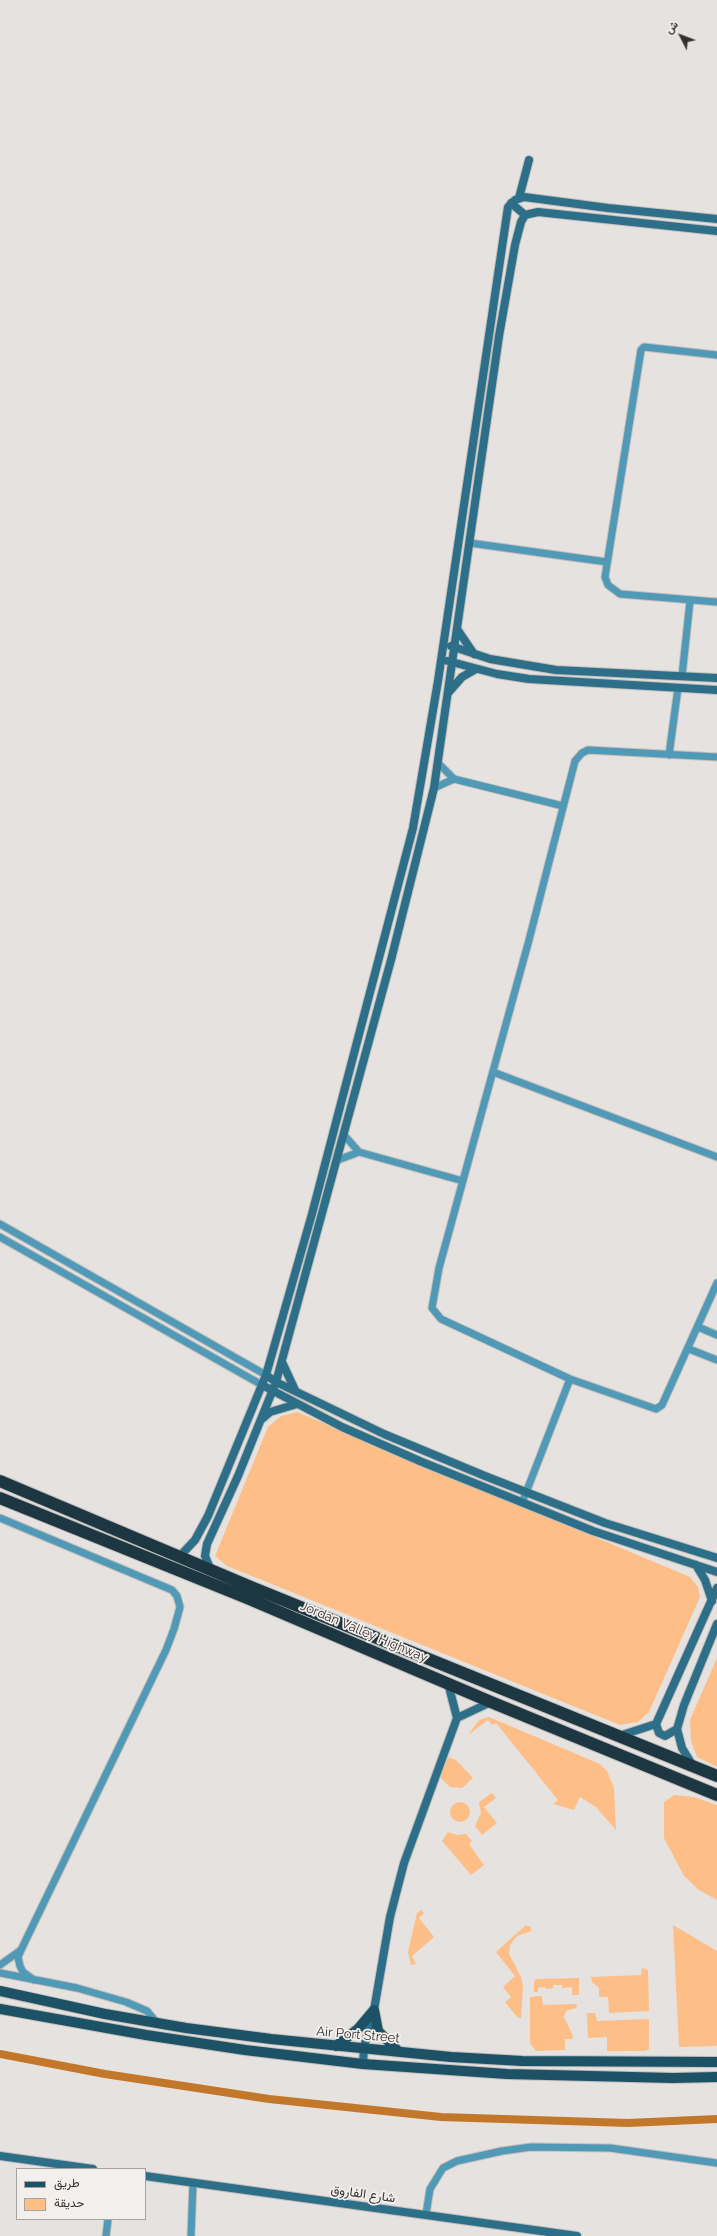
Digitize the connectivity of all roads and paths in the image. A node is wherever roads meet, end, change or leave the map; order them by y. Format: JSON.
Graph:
{"nodes":[{"id":1,"x":529,"y":160,"type":"dead end"},
{"id":2,"x":519,"y":198,"type":"junction"},
{"id":3,"x":511,"y":203,"type":"junction"},
{"id":4,"x":525,"y":216,"type":"junction"},
{"id":5,"x":717,"y":220,"type":"edge"},
{"id":6,"x":717,"y":231,"type":"edge"},
{"id":7,"x":717,"y":356,"type":"edge"},
{"id":8,"x":470,"y":543,"type":"junction"},
{"id":9,"x":607,"y":562,"type":"junction"},
{"id":10,"x":690,"y":601,"type":"junction"},
{"id":11,"x":717,"y":602,"type":"edge"},
{"id":12,"x":457,"y":629,"type":"junction"},
{"id":13,"x":444,"y":644,"type":"junction"},
{"id":14,"x":454,"y":648,"type":"junction"},
{"id":15,"x":474,"y":654,"type":"junction"},
{"id":16,"x":442,"y":660,"type":"junction"},
{"id":17,"x":453,"y":662,"type":"junction"},
{"id":18,"x":476,"y":669,"type":"junction"},
{"id":19,"x":682,"y":676,"type":"junction"},
{"id":20,"x":717,"y":678,"type":"edge"},
{"id":21,"x":678,"y":688,"type":"junction"},
{"id":22,"x":717,"y":690,"type":"edge"},
{"id":23,"x":447,"y":694,"type":"junction"},
{"id":24,"x":669,"y":755,"type":"junction"},
{"id":25,"x":717,"y":757,"type":"edge"},
{"id":26,"x":438,"y":763,"type":"junction"},
{"id":27,"x":454,"y":779,"type":"junction"},
{"id":28,"x":434,"y":788,"type":"junction"},
{"id":29,"x":563,"y":806,"type":"junction"},
{"id":30,"x":493,"y":1072,"type":"junction"},
{"id":31,"x":344,"y":1135,"type":"junction"},
{"id":32,"x":359,"y":1152,"type":"junction"},
{"id":33,"x":717,"y":1157,"type":"edge"},
{"id":34,"x":338,"y":1160,"type":"junction"},
{"id":35,"x":464,"y":1181,"type":"junction"},
{"id":36,"x":0,"y":1224,"type":"edge"},
{"id":37,"x":0,"y":1237,"type":"edge"},
{"id":38,"x":717,"y":1283,"type":"edge"},
{"id":39,"x":698,"y":1327,"type":"junction"},
{"id":40,"x":717,"y":1335,"type":"edge"},
{"id":41,"x":689,"y":1349,"type":"junction"},
{"id":42,"x":717,"y":1360,"type":"edge"},
{"id":43,"x":282,"y":1362,"type":"junction"},
{"id":44,"x":266,"y":1375,"type":"junction"},
{"id":45,"x":570,"y":1379,"type":"junction"},
{"id":46,"x":276,"y":1382,"type":"junction"},
{"id":47,"x":262,"y":1384,"type":"junction"},
{"id":48,"x":295,"y":1390,"type":"junction"},
{"id":49,"x":272,"y":1391,"type":"junction"},
{"id":50,"x":297,"y":1404,"type":"junction"},
{"id":51,"x":261,"y":1419,"type":"junction"},
{"id":52,"x":0,"y":1481,"type":"edge"},
{"id":53,"x":527,"y":1492,"type":"junction"},
{"id":54,"x":0,"y":1498,"type":"edge"},
{"id":55,"x":522,"y":1503,"type":"junction"},
{"id":56,"x":0,"y":1518,"type":"edge"},
{"id":57,"x":717,"y":1551,"type":"edge"},
{"id":58,"x":707,"y":1555,"type":"junction"},
{"id":59,"x":180,"y":1556,"type":"junction"},
{"id":60,"x":717,"y":1558,"type":"edge"},
{"id":61,"x":696,"y":1565,"type":"junction"},
{"id":62,"x":210,"y":1568,"type":"junction"},
{"id":63,"x":717,"y":1572,"type":"edge"},
{"id":64,"x":717,"y":1588,"type":"edge"},
{"id":65,"x":249,"y":1592,"type":"junction"},
{"id":66,"x":712,"y":1601,"type":"junction"},
{"id":67,"x":717,"y":1624,"type":"edge"},
{"id":68,"x":448,"y":1683,"type":"junction"},
{"id":69,"x":491,"y":1702,"type":"junction"},
{"id":70,"x":457,"y":1718,"type":"junction"},
{"id":71,"x":656,"y":1724,"type":"junction"},
{"id":72,"x":677,"y":1729,"type":"junction"},
{"id":73,"x":618,"y":1736,"type":"junction"},
{"id":74,"x":659,"y":1752,"type":"junction"},
{"id":75,"x":694,"y":1766,"type":"junction"},
{"id":76,"x":653,"y":1768,"type":"junction"},
{"id":77,"x":717,"y":1776,"type":"edge"},
{"id":78,"x":717,"y":1795,"type":"edge"},
{"id":79,"x":21,"y":1950,"type":"junction"},
{"id":80,"x":0,"y":1965,"type":"edge"},
{"id":81,"x":0,"y":1973,"type":"edge"},
{"id":82,"x":34,"y":1980,"type":"junction"},
{"id":83,"x":0,"y":1991,"type":"edge"},
{"id":84,"x":0,"y":2009,"type":"edge"},
{"id":85,"x":374,"y":2010,"type":"junction"},
{"id":86,"x":157,"y":2023,"type":"junction"},
{"id":87,"x":336,"y":2046,"type":"junction"},
{"id":88,"x":364,"y":2047,"type":"junction"},
{"id":89,"x":399,"y":2052,"type":"junction"},
{"id":90,"x":717,"y":2062,"type":"edge"},
{"id":91,"x":363,"y":2064,"type":"junction"},
{"id":92,"x":717,"y":2077,"type":"edge"},
{"id":93,"x":0,"y":2156,"type":"edge"},
{"id":94,"x":717,"y":2163,"type":"edge"},
{"id":95,"x":86,"y":2168,"type":"edge"},
{"id":96,"x":146,"y":2176,"type":"edge"},
{"id":97,"x":193,"y":2183,"type":"junction"},
{"id":98,"x":426,"y":2214,"type":"junction"},
{"id":99,"x":108,"y":2220,"type":"edge"},
{"id":100,"x":106,"y":2236,"type":"edge"},
{"id":101,"x":191,"y":2236,"type":"edge"},
{"id":102,"x":574,"y":2236,"type":"edge"}],
"edges":[{"from":1,"to":2,"type":"street"},
{"from":2,"to":3,"type":"street"},
{"from":2,"to":5,"type":"street"},
{"from":3,"to":4,"type":"street"},
{"from":3,"to":13,"type":"street"},
{"from":4,"to":6,"type":"street"},
{"from":4,"to":8,"type":"street"},
{"from":7,"to":9,"type":"street"},
{"from":8,"to":9,"type":"street"},
{"from":8,"to":12,"type":"street"},
{"from":9,"to":10,"type":"street"},
{"from":10,"to":11,"type":"street"},
{"from":10,"to":19,"type":"street"},
{"from":12,"to":14,"type":"street"},
{"from":12,"to":15,"type":"street"},
{"from":13,"to":14,"type":"street"},
{"from":13,"to":16,"type":"street"},
{"from":14,"to":15,"type":"street"},
{"from":14,"to":17,"type":"street"},
{"from":15,"to":19,"type":"street"},
{"from":16,"to":17,"type":"street"},
{"from":16,"to":44,"type":"street"},
{"from":17,"to":18,"type":"street"},
{"from":17,"to":23,"type":"street"},
{"from":18,"to":21,"type":"street"},
{"from":18,"to":23,"type":"street"},
{"from":19,"to":20,"type":"street"},
{"from":21,"to":22,"type":"street"},
{"from":21,"to":24,"type":"street"},
{"from":23,"to":26,"type":"street"},
{"from":24,"to":25,"type":"street"},
{"from":24,"to":29,"type":"street"},
{"from":26,"to":27,"type":"street"},
{"from":26,"to":28,"type":"street"},
{"from":27,"to":28,"type":"street"},
{"from":27,"to":29,"type":"street"},
{"from":28,"to":31,"type":"street"},
{"from":29,"to":30,"type":"street"},
{"from":30,"to":33,"type":"street"},
{"from":30,"to":35,"type":"street"},
{"from":31,"to":32,"type":"street"},
{"from":31,"to":34,"type":"street"},
{"from":32,"to":34,"type":"street"},
{"from":32,"to":35,"type":"street"},
{"from":34,"to":43,"type":"street"},
{"from":35,"to":45,"type":"street"},
{"from":36,"to":44,"type":"street"},
{"from":37,"to":47,"type":"street"},
{"from":38,"to":39,"type":"street"},
{"from":39,"to":40,"type":"street"},
{"from":39,"to":41,"type":"street"},
{"from":41,"to":42,"type":"street"},
{"from":41,"to":45,"type":"street"},
{"from":43,"to":46,"type":"street"},
{"from":43,"to":48,"type":"street"},
{"from":44,"to":46,"type":"street"},
{"from":44,"to":47,"type":"street"},
{"from":45,"to":53,"type":"street"},
{"from":46,"to":48,"type":"street"},
{"from":46,"to":49,"type":"street"},
{"from":47,"to":49,"type":"street"},
{"from":47,"to":59,"type":"street"},
{"from":48,"to":53,"type":"street"},
{"from":49,"to":50,"type":"street"},
{"from":49,"to":51,"type":"street"},
{"from":50,"to":51,"type":"street"},
{"from":50,"to":55,"type":"street"},
{"from":51,"to":62,"type":"street"},
{"from":52,"to":59,"type":"highway","name":"Jordan Valley Highway"},
{"from":53,"to":55,"type":"street"},
{"from":53,"to":58,"type":"street"},
{"from":54,"to":65,"type":"highway","name":"Jordan Valley Highway"},
{"from":55,"to":61,"type":"street"},
{"from":56,"to":79,"type":"street"},
{"from":57,"to":58,"type":"street"},
{"from":58,"to":60,"type":"street"},
{"from":59,"to":62,"type":"highway","name":"Jordan Valley Highway"},
{"from":61,"to":63,"type":"street"},
{"from":61,"to":66,"type":"street"},
{"from":62,"to":65,"type":"highway","name":"Jordan Valley Highway"},
{"from":64,"to":66,"type":"street"},
{"from":65,"to":68,"type":"highway","name":"Jordan Valley Highway"},
{"from":65,"to":73,"type":"highway","name":"Jordan Valley Highway"},
{"from":66,"to":71,"type":"street"},
{"from":67,"to":72,"type":"street"},
{"from":68,"to":69,"type":"highway","name":"Jordan Valley Highway"},
{"from":68,"to":70,"type":"street"},
{"from":69,"to":70,"type":"street"},
{"from":69,"to":76,"type":"highway","name":"Jordan Valley Highway"},
{"from":70,"to":85,"type":"street"},
{"from":71,"to":72,"type":"street"},
{"from":71,"to":73,"type":"street"},
{"from":72,"to":75,"type":"street"},
{"from":73,"to":74,"type":"highway","name":"Jordan Valley Highway"},
{"from":74,"to":75,"type":"highway","name":"Jordan Valley Highway"},
{"from":74,"to":76,"type":"highway"},
{"from":75,"to":77,"type":"highway","name":"Jordan Valley Highway"},
{"from":76,"to":78,"type":"highway","name":"Jordan Valley Highway"},
{"from":79,"to":80,"type":"street"},
{"from":79,"to":82,"type":"street"},
{"from":81,"to":82,"type":"street"},
{"from":82,"to":86,"type":"street"},
{"from":83,"to":86,"type":"main road","name":"Air Port Street"},
{"from":84,"to":91,"type":"main road","name":"Air Port Street"},
{"from":85,"to":87,"type":"main road"},
{"from":85,"to":88,"type":"street"},
{"from":85,"to":89,"type":"main road"},
{"from":86,"to":87,"type":"main road","name":"Air Port Street"},
{"from":87,"to":88,"type":"main road","name":"Air Port Street"},
{"from":88,"to":89,"type":"main road","name":"Air Port Street"},
{"from":88,"to":91,"type":"street"},
{"from":89,"to":90,"type":"main road","name":"Air Port Street"},
{"from":91,"to":92,"type":"main road","name":"Air Port Street"},
{"from":93,"to":95,"type":"street"},
{"from":94,"to":98,"type":"street"},
{"from":96,"to":97,"type":"street","name":"شارع الفاروق"},
{"from":97,"to":98,"type":"street","name":"شارع الفاروق"},
{"from":97,"to":101,"type":"street"},
{"from":98,"to":102,"type":"street","name":"شارع الفاروق"},
{"from":99,"to":100,"type":"street"}]}
